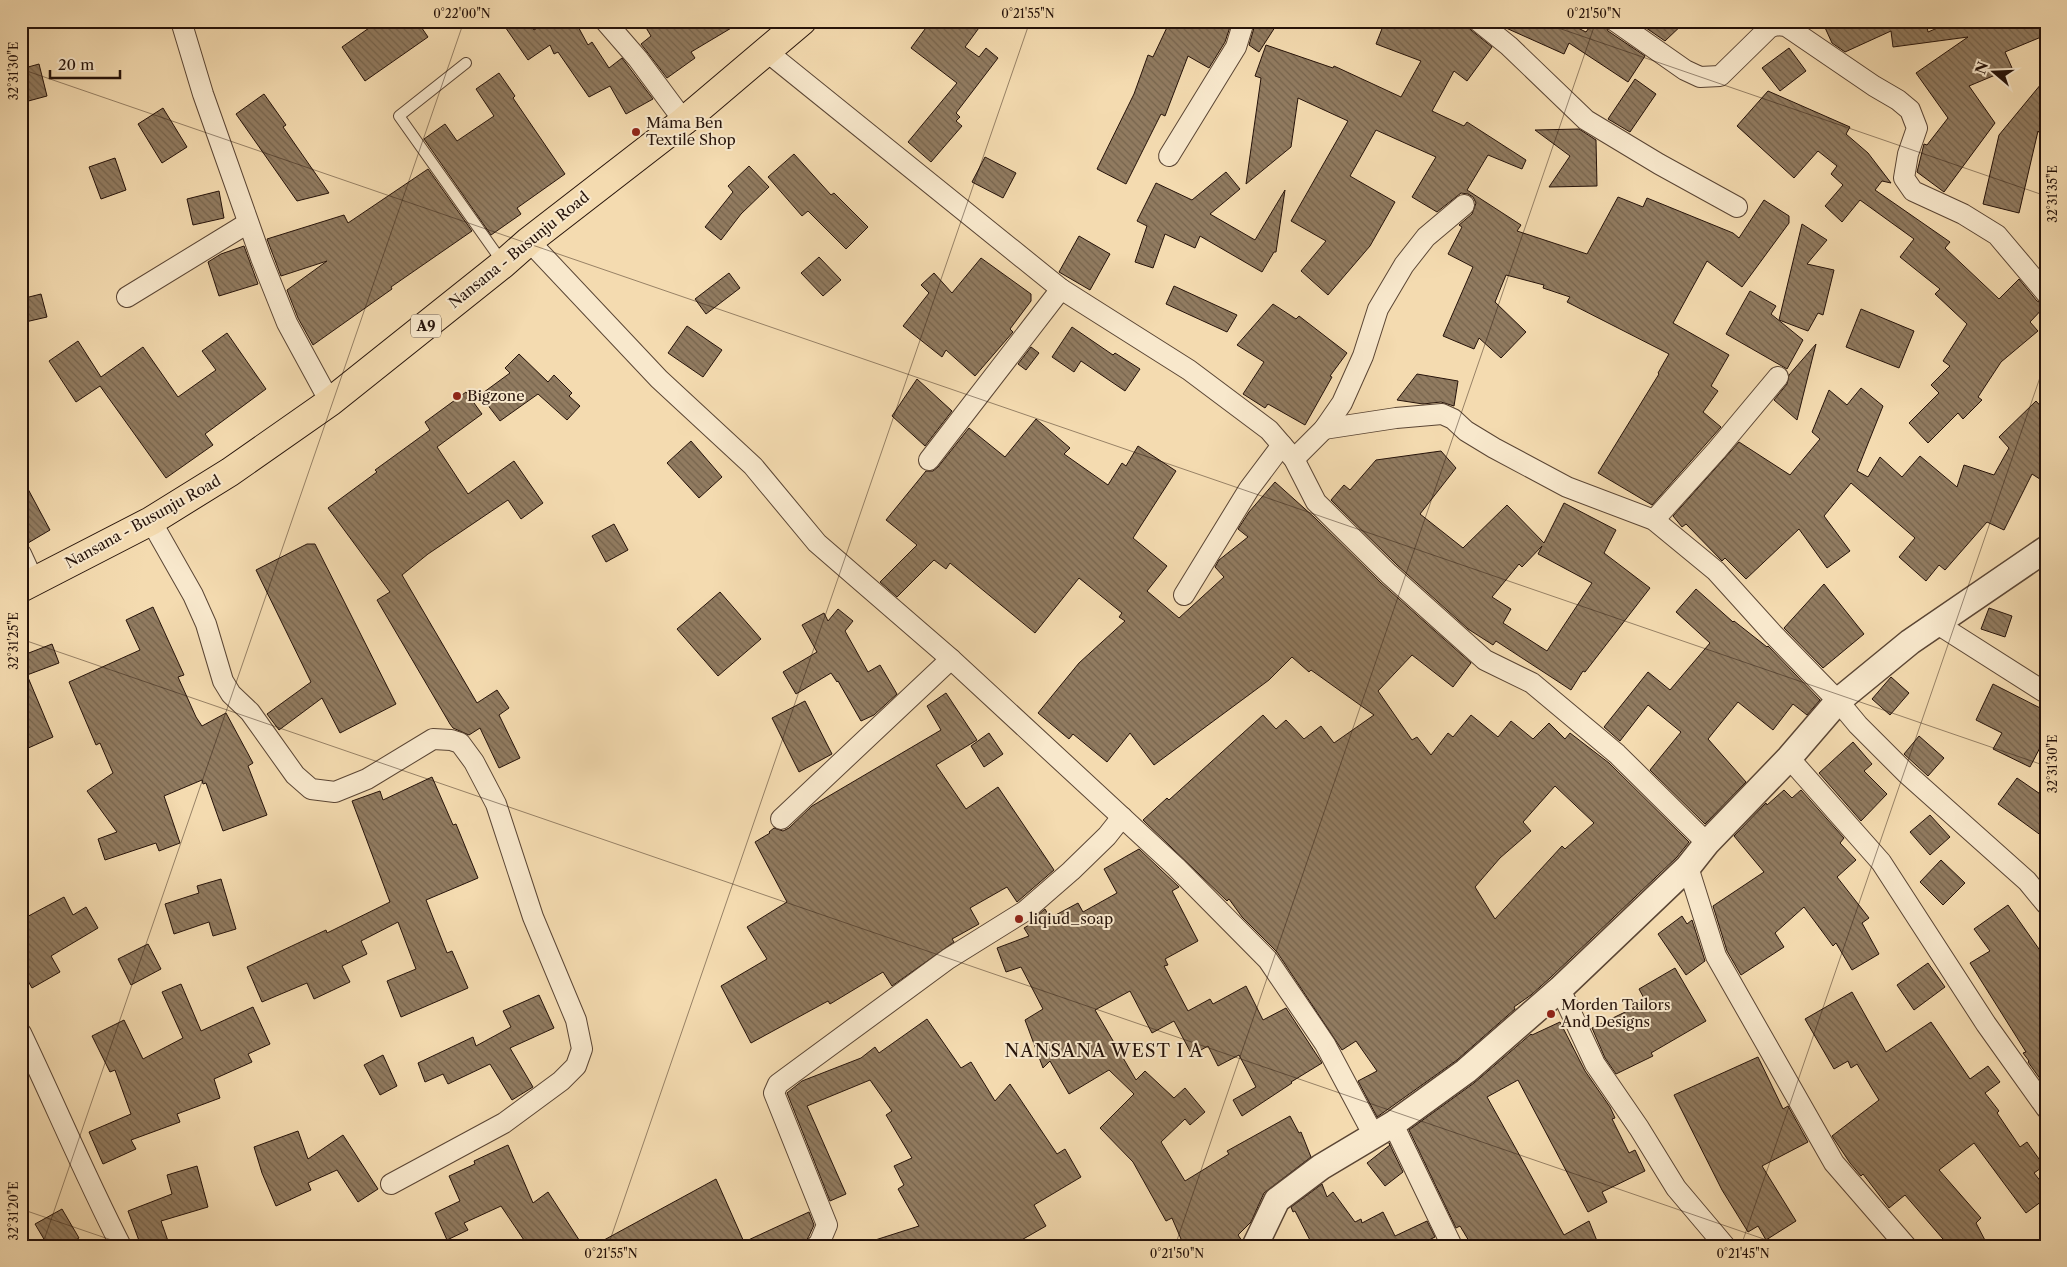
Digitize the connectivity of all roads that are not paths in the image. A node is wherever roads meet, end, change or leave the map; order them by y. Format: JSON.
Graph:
{"nodes":[{"id":1,"x":181,"y":21,"type":"edge"},
{"id":2,"x":605,"y":21,"type":"edge"},
{"id":3,"x":802,"y":21,"type":"edge"},
{"id":4,"x":1244,"y":21,"type":"edge"},
{"id":5,"x":1478,"y":21,"type":"edge"},
{"id":6,"x":1615,"y":21,"type":"edge"},
{"id":7,"x":766,"y":51,"type":"junction"},
{"id":8,"x":466,"y":63,"type":"dead end"},
{"id":9,"x":684,"y":121,"type":"junction"},
{"id":10,"x":1169,"y":156,"type":"dead end"},
{"id":11,"x":1464,"y":205,"type":"dead end"},
{"id":12,"x":1737,"y":206,"type":"dead end"},
{"id":13,"x":248,"y":223,"type":"junction"},
{"id":14,"x":529,"y":241,"type":"junction"},
{"id":15,"x":503,"y":264,"type":"junction"},
{"id":16,"x":1061,"y":289,"type":"junction"},
{"id":17,"x":2046,"y":293,"type":"edge"},
{"id":18,"x":127,"y":297,"type":"dead end"},
{"id":19,"x":1778,"y":377,"type":"dead end"},
{"id":20,"x":330,"y":402,"type":"junction"},
{"id":21,"x":1324,"y":429,"type":"junction"},
{"id":22,"x":1288,"y":452,"type":"junction"},
{"id":23,"x":929,"y":460,"type":"dead end"},
{"id":24,"x":1654,"y":520,"type":"junction"},
{"id":25,"x":151,"y":521,"type":"junction"},
{"id":26,"x":2046,"y":549,"type":"edge"},
{"id":27,"x":21,"y":554,"type":"edge"},
{"id":28,"x":28,"y":585,"type":"edge"},
{"id":29,"x":1184,"y":596,"type":"dead end"},
{"id":30,"x":1936,"y":623,"type":"junction"},
{"id":31,"x":951,"y":659,"type":"junction"},
{"id":32,"x":2046,"y":693,"type":"edge"},
{"id":33,"x":1838,"y":701,"type":"junction"},
{"id":34,"x":1789,"y":758,"type":"junction"},
{"id":35,"x":1122,"y":817,"type":"junction"},
{"id":36,"x":782,"y":818,"type":"dead end"},
{"id":37,"x":1707,"y":844,"type":"junction"},
{"id":38,"x":1688,"y":868,"type":"junction"},
{"id":39,"x":2046,"y":904,"type":"edge"},
{"id":40,"x":1560,"y":989,"type":"junction"},
{"id":41,"x":21,"y":1033,"type":"edge"},
{"id":42,"x":2046,"y":1108,"type":"edge"},
{"id":43,"x":1383,"y":1129,"type":"junction"},
{"id":44,"x":391,"y":1184,"type":"dead end"},
{"id":45,"x":121,"y":1246,"type":"edge"},
{"id":46,"x":816,"y":1246,"type":"edge"},
{"id":47,"x":1255,"y":1246,"type":"edge"},
{"id":48,"x":1452,"y":1246,"type":"edge"},
{"id":49,"x":1725,"y":1246,"type":"edge"},
{"id":50,"x":1906,"y":1246,"type":"edge"}],
"edges":[{"from":1,"to":13,"type":"street"},
{"from":2,"to":9,"type":"street"},
{"from":3,"to":7,"type":"main road","name":"Nansana - Busunju Road","number":"A9"},
{"from":4,"to":10,"type":"street"},
{"from":5,"to":12,"type":"street"},
{"from":6,"to":17,"type":"street"},
{"from":7,"to":9,"type":"main road","name":"Nansana - Busunju Road","number":"A9"},
{"from":7,"to":16,"type":"street"},
{"from":8,"to":15,"type":"lane"},
{"from":9,"to":14,"type":"main road","name":"Nansana - Busunju Road","number":"A9"},
{"from":11,"to":21,"type":"street"},
{"from":13,"to":18,"type":"street"},
{"from":13,"to":20,"type":"street"},
{"from":14,"to":15,"type":"main road","name":"Nansana - Busunju Road","number":"A9"},
{"from":14,"to":31,"type":"street"},
{"from":15,"to":20,"type":"main road","name":"Nansana - Busunju Road","number":"A9"},
{"from":16,"to":22,"type":"street"},
{"from":16,"to":23,"type":"street"},
{"from":19,"to":24,"type":"street"},
{"from":20,"to":25,"type":"main road","name":"Nansana - Busunju Road","number":"A9"},
{"from":21,"to":22,"type":"street"},
{"from":21,"to":24,"type":"street"},
{"from":22,"to":29,"type":"street"},
{"from":22,"to":37,"type":"street"},
{"from":24,"to":33,"type":"street"},
{"from":25,"to":28,"type":"main road","name":"Nansana - Busunju Road","number":"A9"},
{"from":25,"to":44,"type":"street"},
{"from":26,"to":30,"type":"street"},
{"from":27,"to":28,"type":"street"},
{"from":30,"to":32,"type":"street"},
{"from":30,"to":33,"type":"street"},
{"from":31,"to":35,"type":"street"},
{"from":31,"to":36,"type":"street"},
{"from":33,"to":34,"type":"street"},
{"from":33,"to":39,"type":"street"},
{"from":34,"to":37,"type":"street"},
{"from":34,"to":42,"type":"street"},
{"from":35,"to":43,"type":"street"},
{"from":35,"to":46,"type":"street"},
{"from":37,"to":38,"type":"street"},
{"from":38,"to":40,"type":"street"},
{"from":38,"to":50,"type":"street"},
{"from":40,"to":43,"type":"street"},
{"from":40,"to":49,"type":"street"},
{"from":41,"to":45,"type":"street"},
{"from":43,"to":47,"type":"street"},
{"from":43,"to":48,"type":"street"}]}
